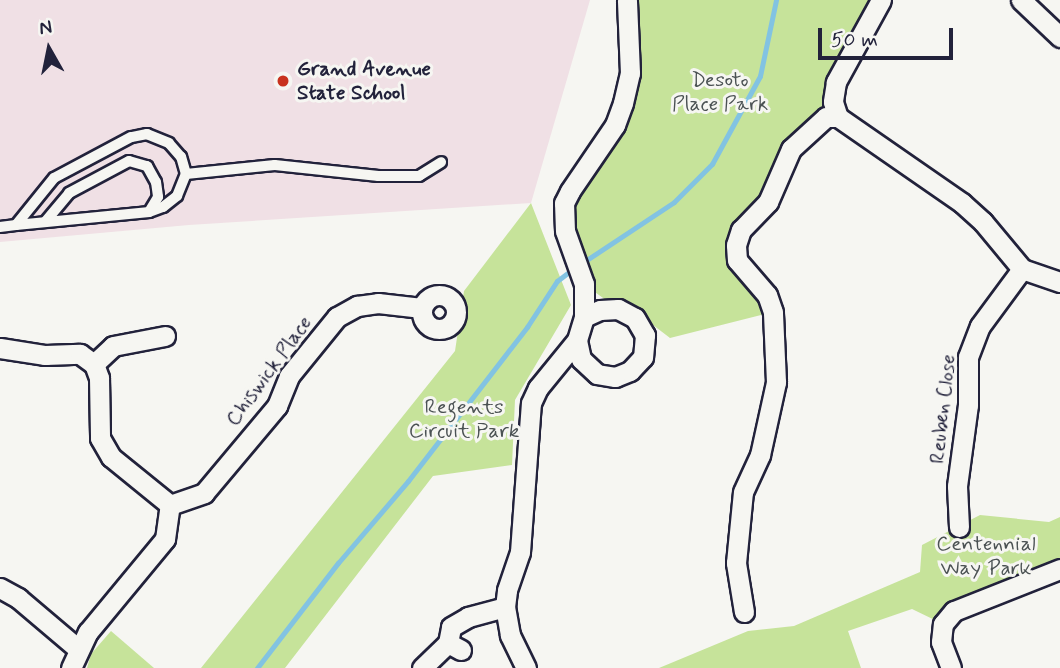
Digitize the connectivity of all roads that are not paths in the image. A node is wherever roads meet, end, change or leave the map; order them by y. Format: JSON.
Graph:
{"nodes":[{"id":1,"x":627,"y":0,"type":"edge"},
{"id":2,"x":881,"y":0,"type":"edge"},
{"id":3,"x":1021,"y":0,"type":"edge"},
{"id":4,"x":1060,"y":37,"type":"edge"},
{"id":5,"x":838,"y":117,"type":"junction"},
{"id":6,"x":441,"y":162,"type":"dead end"},
{"id":7,"x":186,"y":174,"type":"junction"},
{"id":8,"x":149,"y":212,"type":"junction"},
{"id":9,"x":45,"y":222,"type":"junction"},
{"id":10,"x":16,"y":225,"type":"junction"},
{"id":11,"x":0,"y":227,"type":"edge"},
{"id":12,"x":1022,"y":269,"type":"junction"},
{"id":13,"x":582,"y":278,"type":"junction"},
{"id":14,"x":1060,"y":282,"type":"edge"},
{"id":15,"x":422,"y":308,"type":"dead end"},
{"id":16,"x":618,"y":309,"type":"junction"},
{"id":17,"x":584,"y":317,"type":"junction"},
{"id":18,"x":165,"y":336,"type":"dead end"},
{"id":19,"x":577,"y":340,"type":"junction"},
{"id":20,"x":0,"y":348,"type":"edge"},
{"id":21,"x":94,"y":364,"type":"junction"},
{"id":22,"x":551,"y":374,"type":"junction"},
{"id":23,"x":597,"y":374,"type":"junction"},
{"id":24,"x":170,"y":505,"type":"junction"},
{"id":25,"x":959,"y":527,"type":"dead end"},
{"id":26,"x":1060,"y":569,"type":"edge"},
{"id":27,"x":0,"y":588,"type":"edge"},
{"id":28,"x":505,"y":607,"type":"junction"},
{"id":29,"x":744,"y":612,"type":"dead end"},
{"id":30,"x":78,"y":648,"type":"junction"},
{"id":31,"x":71,"y":668,"type":"edge"},
{"id":32,"x":422,"y":668,"type":"edge"},
{"id":33,"x":526,"y":668,"type":"edge"},
{"id":34,"x":951,"y":668,"type":"edge"}],
"edges":[{"from":1,"to":13,"type":"street"},
{"from":2,"to":5,"type":"street"},
{"from":3,"to":4,"type":"street"},
{"from":5,"to":12,"type":"street"},
{"from":5,"to":29,"type":"street"},
{"from":6,"to":7,"type":"lane"},
{"from":7,"to":8,"type":"lane"},
{"from":7,"to":10,"type":"lane"},
{"from":8,"to":9,"type":"lane"},
{"from":8,"to":9,"type":"lane"},
{"from":9,"to":10,"type":"lane"},
{"from":10,"to":11,"type":"lane"},
{"from":12,"to":14,"type":"street"},
{"from":12,"to":25,"type":"street","name":"Reuben Close"},
{"from":13,"to":16,"type":"street"},
{"from":13,"to":17,"type":"street"},
{"from":15,"to":24,"type":"street","name":"Chiswick Place"},
{"from":16,"to":17,"type":"street"},
{"from":16,"to":23,"type":"street"},
{"from":17,"to":19,"type":"street"},
{"from":18,"to":21,"type":"street"},
{"from":19,"to":22,"type":"street"},
{"from":19,"to":23,"type":"street"},
{"from":20,"to":21,"type":"street"},
{"from":21,"to":24,"type":"street"},
{"from":22,"to":23,"type":"street"},
{"from":22,"to":28,"type":"street"},
{"from":24,"to":30,"type":"street"},
{"from":26,"to":34,"type":"street"},
{"from":27,"to":30,"type":"street"},
{"from":28,"to":32,"type":"street"},
{"from":28,"to":33,"type":"street"},
{"from":30,"to":31,"type":"street"}]}
